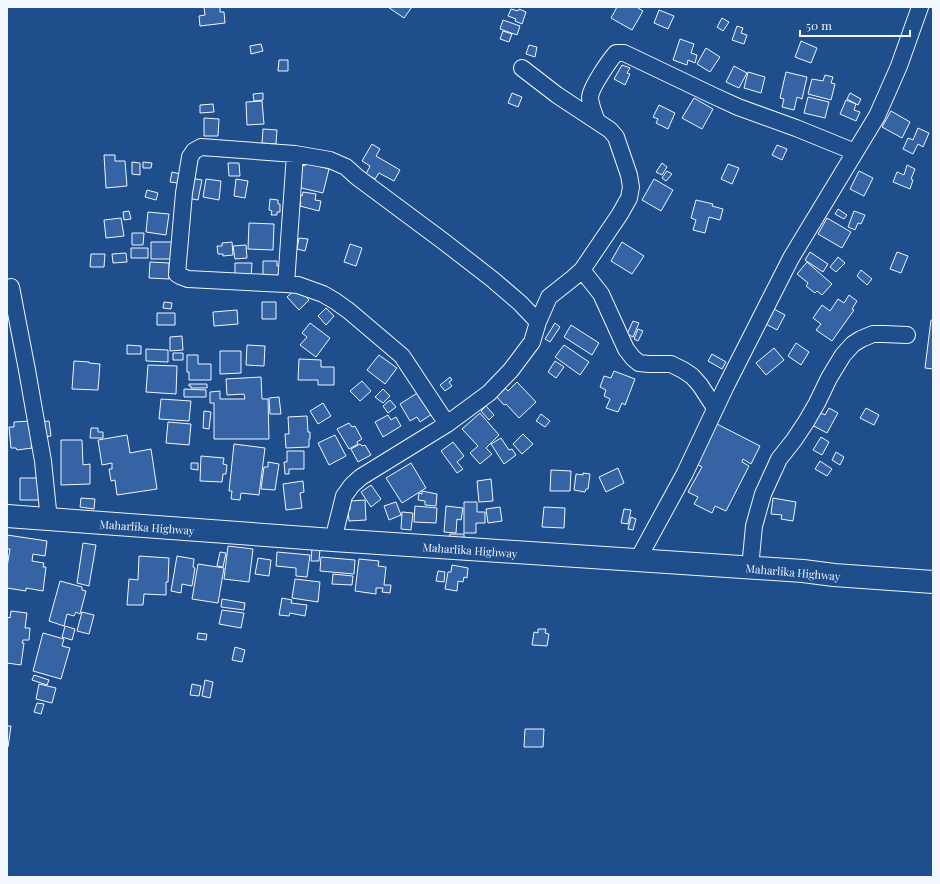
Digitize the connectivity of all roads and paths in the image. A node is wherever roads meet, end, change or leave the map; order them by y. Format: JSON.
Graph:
{"nodes":[{"id":1,"x":920,"y":7,"type":"edge"},
{"id":2,"x":522,"y":68,"type":"dead end"},
{"id":3,"x":596,"y":119,"type":"junction"},
{"id":4,"x":855,"y":152,"type":"junction"},
{"id":5,"x":295,"y":154,"type":"junction"},
{"id":6,"x":582,"y":270,"type":"junction"},
{"id":7,"x":286,"y":284,"type":"junction"},
{"id":8,"x":10,"y":287,"type":"dead end"},
{"id":9,"x":538,"y":322,"type":"junction"},
{"id":10,"x":907,"y":336,"type":"dead end"},
{"id":11,"x":715,"y":408,"type":"junction"},
{"id":12,"x":447,"y":424,"type":"junction"},
{"id":13,"x":7,"y":516,"type":"edge"},
{"id":14,"x":49,"y":520,"type":"junction"},
{"id":15,"x":333,"y":540,"type":"junction"},
{"id":16,"x":637,"y":561,"type":"junction"},
{"id":17,"x":750,"y":568,"type":"junction"},
{"id":18,"x":929,"y":581,"type":"edge"}],
"edges":[{"from":1,"to":4,"type":"street"},
{"from":2,"to":3,"type":"street"},
{"from":3,"to":4,"type":"street"},
{"from":3,"to":6,"type":"street"},
{"from":4,"to":11,"type":"street"},
{"from":5,"to":7,"type":"street"},
{"from":5,"to":7,"type":"street"},
{"from":5,"to":9,"type":"street"},
{"from":6,"to":9,"type":"street"},
{"from":6,"to":11,"type":"street"},
{"from":7,"to":12,"type":"street"},
{"from":8,"to":14,"type":"street"},
{"from":9,"to":12,"type":"street"},
{"from":10,"to":17,"type":"street"},
{"from":11,"to":16,"type":"street"},
{"from":12,"to":15,"type":"street"},
{"from":13,"to":14,"type":"highway","name":"Maharlika Highway"},
{"from":14,"to":15,"type":"highway","name":"Maharlika Highway"},
{"from":15,"to":16,"type":"highway","name":"Maharlika Highway"},
{"from":16,"to":17,"type":"highway","name":"Maharlika Highway"},
{"from":17,"to":18,"type":"highway","name":"Maharlika Highway"}]}
